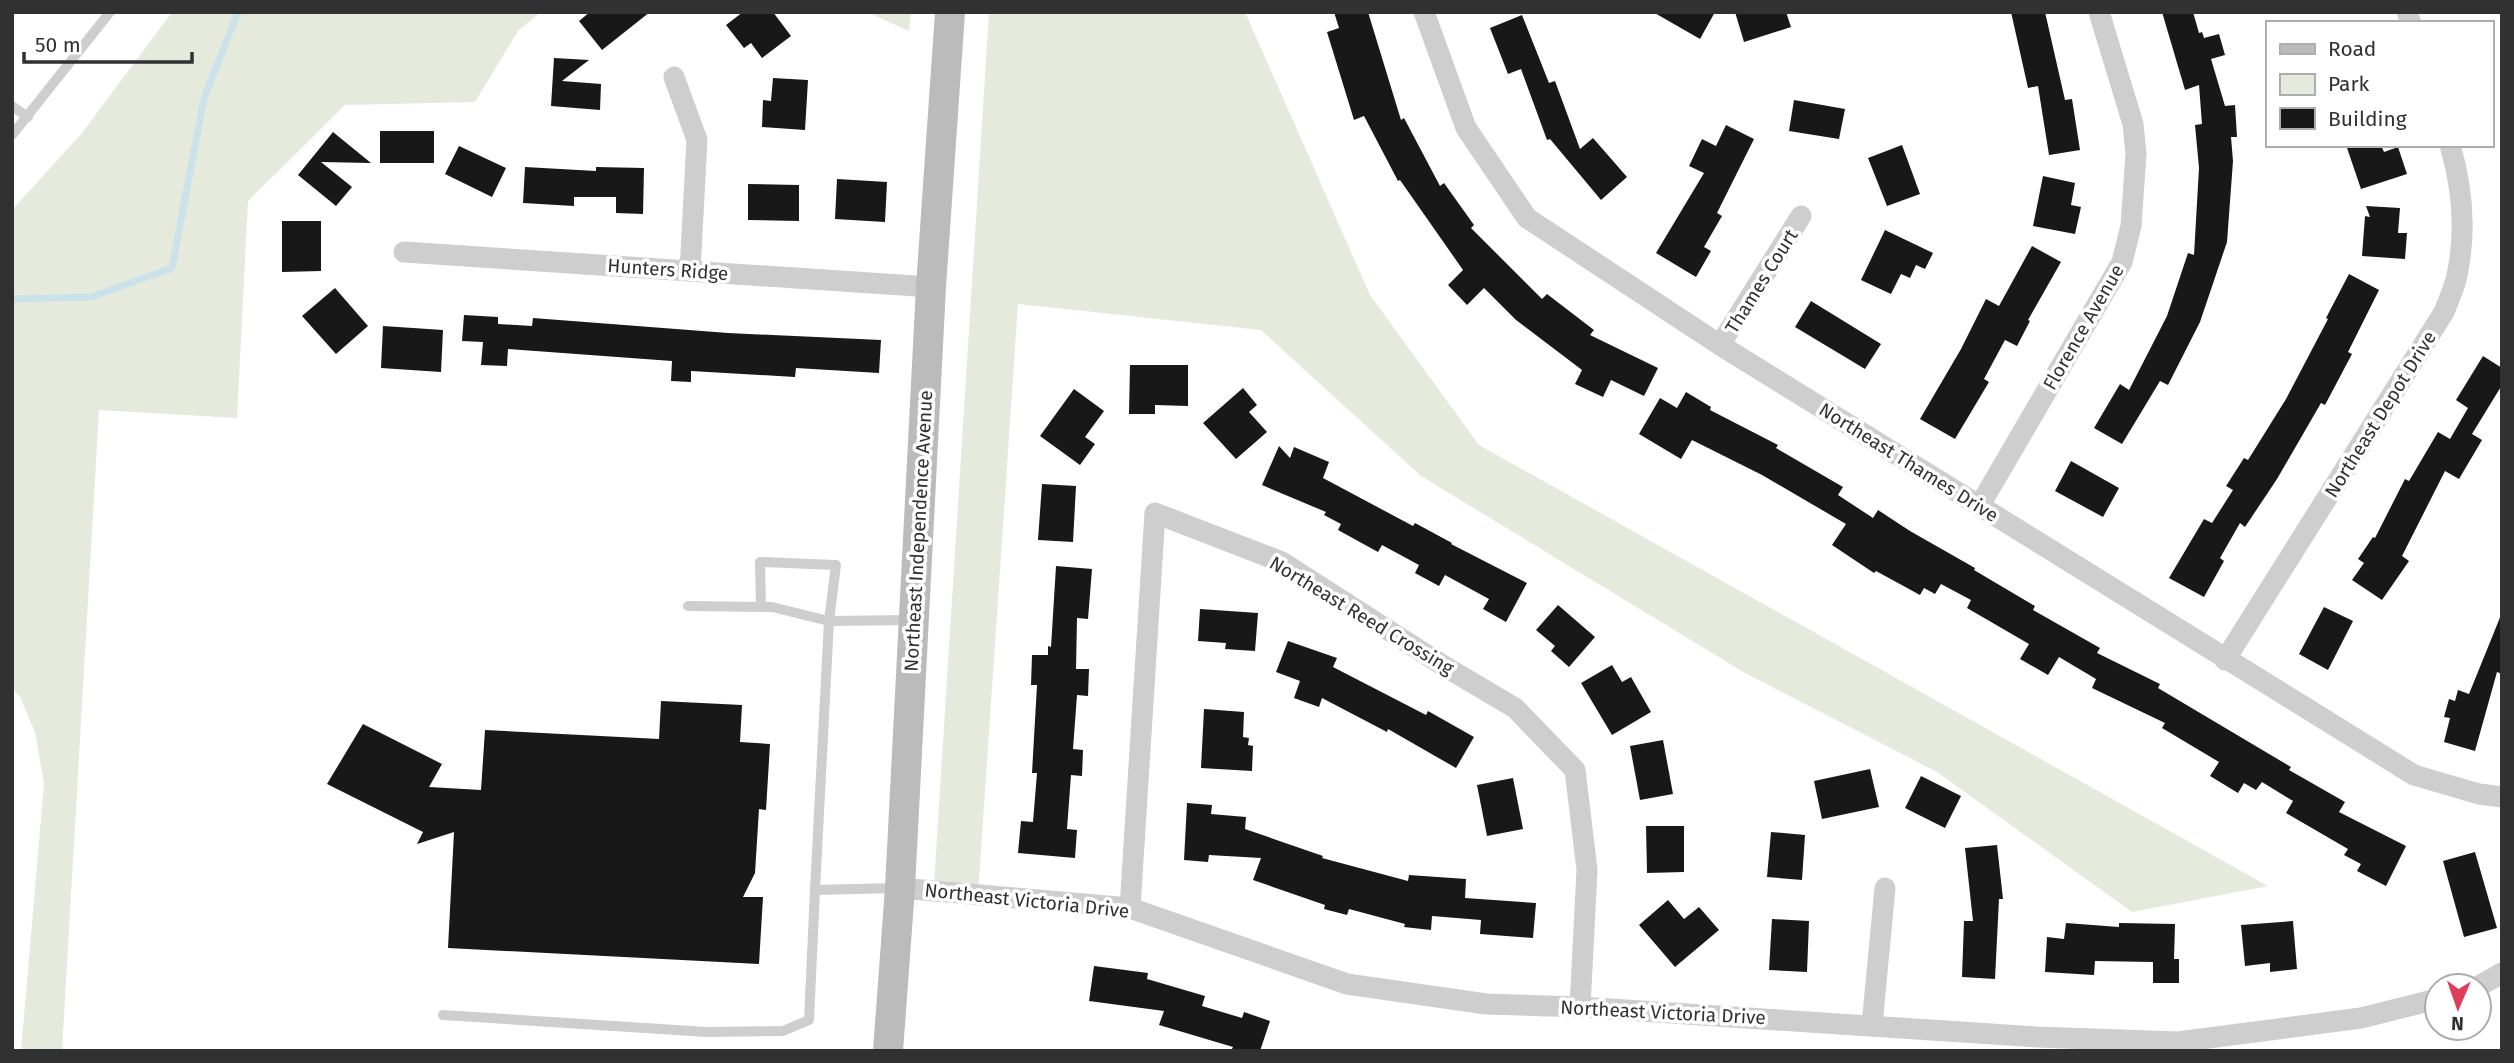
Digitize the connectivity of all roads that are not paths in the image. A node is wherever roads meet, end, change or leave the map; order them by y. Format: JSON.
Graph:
{"nodes":[{"id":1,"x":110,"y":12,"type":"edge"},
{"id":2,"x":950,"y":12,"type":"edge"},
{"id":3,"x":1424,"y":12,"type":"edge"},
{"id":4,"x":2099,"y":12,"type":"edge"},
{"id":5,"x":674,"y":78,"type":"dead end"},
{"id":6,"x":12,"y":106,"type":"edge"},
{"id":7,"x":28,"y":117,"type":"junction"},
{"id":8,"x":12,"y":135,"type":"edge"},
{"id":9,"x":2450,"y":147,"type":"edge"},
{"id":10,"x":1801,"y":216,"type":"dead end"},
{"id":11,"x":404,"y":251,"type":"dead end"},
{"id":12,"x":690,"y":271,"type":"junction"},
{"id":13,"x":931,"y":288,"type":"junction"},
{"id":14,"x":1720,"y":345,"type":"junction"},
{"id":15,"x":1980,"y":505,"type":"junction"},
{"id":16,"x":688,"y":606,"type":"dead end"},
{"id":17,"x":761,"y":607,"type":"junction"},
{"id":18,"x":914,"y":620,"type":"junction"},
{"id":19,"x":829,"y":621,"type":"junction"},
{"id":20,"x":2225,"y":660,"type":"junction"},
{"id":21,"x":2502,"y":797,"type":"edge"},
{"id":22,"x":901,"y":888,"type":"junction"},
{"id":23,"x":1885,"y":888,"type":"dead end"},
{"id":24,"x":815,"y":890,"type":"junction"},
{"id":25,"x":1130,"y":908,"type":"junction"},
{"id":26,"x":2423,"y":1002,"type":"edge"},
{"id":27,"x":1580,"y":1007,"type":"junction"},
{"id":28,"x":443,"y":1015,"type":"dead end"},
{"id":29,"x":1872,"y":1025,"type":"junction"},
{"id":30,"x":2037,"y":1044,"type":"edge"},
{"id":31,"x":888,"y":1051,"type":"edge"}],
"edges":[{"from":1,"to":7,"type":"lane"},
{"from":2,"to":13,"type":"street","name":"Northeast Independence Avenue"},
{"from":3,"to":14,"type":"street","name":"Northeast Thames Drive"},
{"from":4,"to":15,"type":"street","name":"Florence Avenue"},
{"from":5,"to":12,"type":"street"},
{"from":6,"to":7,"type":"lane"},
{"from":7,"to":8,"type":"lane"},
{"from":9,"to":20,"type":"street","name":"Northeast Depot Drive"},
{"from":10,"to":14,"type":"street","name":"Thames Court"},
{"from":11,"to":12,"type":"street","name":"Hunters Ridge"},
{"from":12,"to":13,"type":"street","name":"Hunters Ridge"},
{"from":13,"to":18,"type":"street","name":"Northeast Independence Avenue"},
{"from":14,"to":15,"type":"street","name":"Northeast Thames Drive"},
{"from":15,"to":20,"type":"street","name":"Northeast Thames Drive"},
{"from":16,"to":17,"type":"lane"},
{"from":17,"to":19,"type":"lane"},
{"from":17,"to":19,"type":"lane"},
{"from":18,"to":19,"type":"lane"},
{"from":18,"to":22,"type":"street","name":"Northeast Independence Avenue"},
{"from":19,"to":24,"type":"lane"},
{"from":20,"to":21,"type":"street","name":"Northeast Thames Drive"},
{"from":22,"to":24,"type":"lane"},
{"from":22,"to":25,"type":"street","name":"Northeast Victoria Drive"},
{"from":22,"to":31,"type":"street","name":"Northeast Independence Avenue"},
{"from":23,"to":29,"type":"street"},
{"from":24,"to":28,"type":"lane"},
{"from":25,"to":27,"type":"street","name":"Northeast Victoria Drive"},
{"from":25,"to":27,"type":"street","name":"Northeast Reed Crossing"},
{"from":26,"to":30,"type":"street","name":"Northeast Victoria Drive"},
{"from":27,"to":29,"type":"street","name":"Northeast Victoria Drive"},
{"from":29,"to":30,"type":"street","name":"Northeast Victoria Drive"}]}
